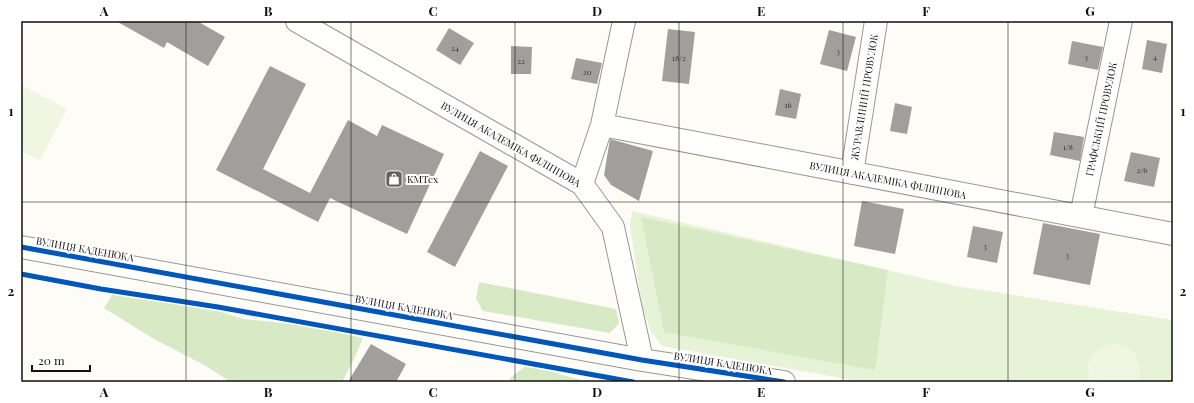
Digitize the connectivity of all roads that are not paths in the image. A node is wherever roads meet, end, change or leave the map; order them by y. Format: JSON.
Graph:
{"nodes":[{"id":1,"x":297,"y":21,"type":"edge"},
{"id":2,"x":624,"y":21,"type":"edge"},
{"id":3,"x":876,"y":21,"type":"edge"},
{"id":4,"x":1121,"y":21,"type":"edge"},
{"id":5,"x":602,"y":125,"type":"junction"},
{"id":6,"x":852,"y":173,"type":"junction"},
{"id":7,"x":582,"y":184,"type":"junction"},
{"id":8,"x":1081,"y":216,"type":"junction"},
{"id":9,"x":1173,"y":234,"type":"edge"},
{"id":10,"x":21,"y":247,"type":"edge"},
{"id":11,"x":642,"y":360,"type":"junction"},
{"id":12,"x":784,"y":382,"type":"edge"}],
"edges":[{"from":1,"to":7,"type":"street","name":"ВУЛИЦЯ АКАДЕМІКА ФІЛІППОВА"},
{"from":2,"to":5,"type":"street"},
{"from":3,"to":6,"type":"street","name":"ЖУРАВЛИНИЙ ПРОВУЛОК"},
{"from":4,"to":8,"type":"street","name":"ГРАФСЬКИЙ ПРОВУЛОК"},
{"from":5,"to":6,"type":"street","name":"ВУЛИЦЯ АКАДЕМІКА ФІЛІППОВА"},
{"from":5,"to":7,"type":"street"},
{"from":6,"to":8,"type":"street","name":"ВУЛИЦЯ АКАДЕМІКА ФІЛІППОВА"},
{"from":7,"to":11,"type":"street","name":"ВУЛИЦЯ АКАДЕМІКА ФІЛІППОВА"},
{"from":8,"to":9,"type":"street","name":"ВУЛИЦЯ АКАДЕМІКА ФІЛІППОВА"},
{"from":10,"to":11,"type":"street","name":"ВУЛИЦЯ КАДЕНЮКА"},
{"from":11,"to":12,"type":"street","name":"ВУЛИЦЯ КАДЕНЮКА"}]}
